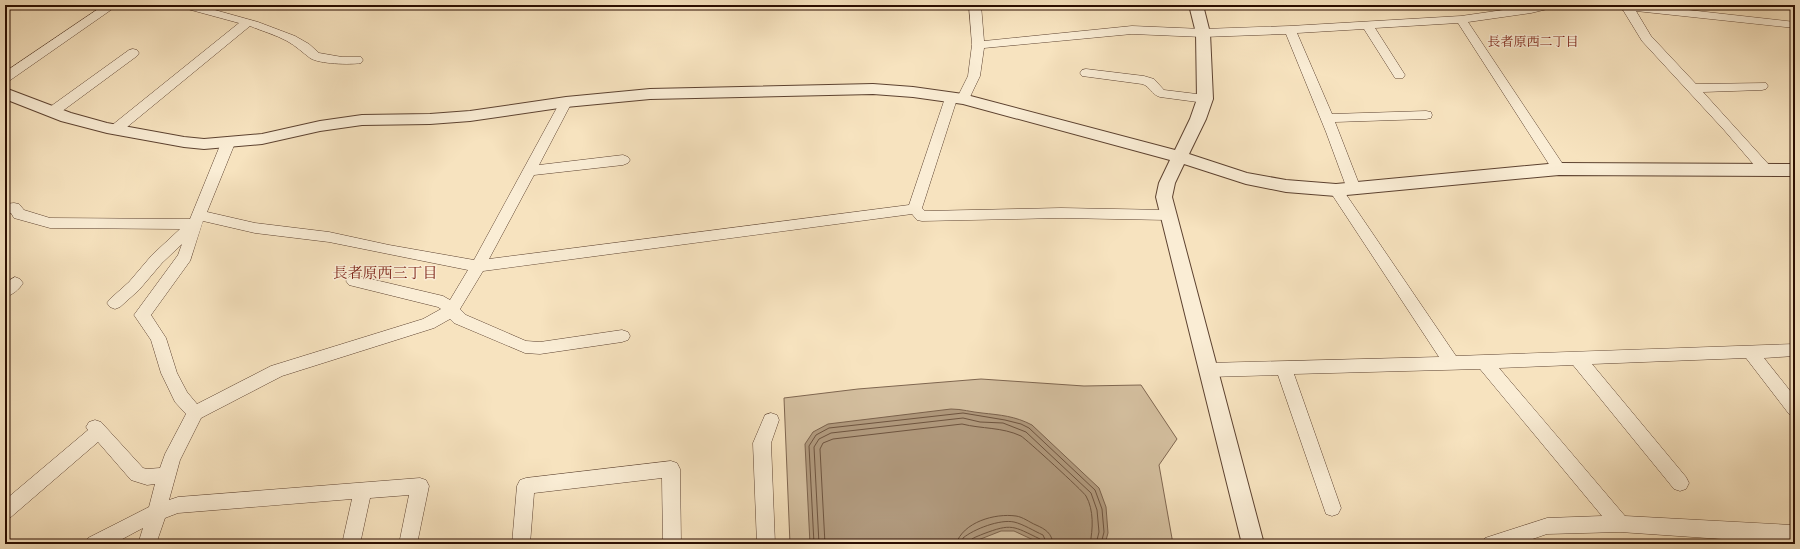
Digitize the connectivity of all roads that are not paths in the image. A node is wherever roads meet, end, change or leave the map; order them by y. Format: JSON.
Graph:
{"nodes":[{"id":1,"x":112,"y":5,"type":"edge"},
{"id":2,"x":184,"y":5,"type":"edge"},
{"id":3,"x":975,"y":5,"type":"edge"},
{"id":4,"x":1196,"y":5,"type":"edge"},
{"id":5,"x":1547,"y":5,"type":"edge"},
{"id":6,"x":1702,"y":5,"type":"edge"},
{"id":7,"x":1622,"y":6,"type":"edge"},
{"id":8,"x":1710,"y":16,"type":"junction"},
{"id":9,"x":1460,"y":20,"type":"junction"},
{"id":10,"x":247,"y":23,"type":"junction"},
{"id":11,"x":1367,"y":25,"type":"junction"},
{"id":12,"x":1795,"y":25,"type":"edge"},
{"id":13,"x":1290,"y":30,"type":"junction"},
{"id":14,"x":1203,"y":33,"type":"junction"},
{"id":15,"x":978,"y":45,"type":"junction"},
{"id":16,"x":133,"y":53,"type":"dead end"},
{"id":17,"x":357,"y":60,"type":"dead end"},
{"id":18,"x":1086,"y":73,"type":"dead end"},
{"id":19,"x":1398,"y":75,"type":"dead end"},
{"id":20,"x":5,"y":78,"type":"edge"},
{"id":21,"x":1762,"y":86,"type":"dead end"},
{"id":22,"x":1693,"y":88,"type":"junction"},
{"id":23,"x":5,"y":93,"type":"edge"},
{"id":24,"x":957,"y":99,"type":"junction"},
{"id":25,"x":1205,"y":99,"type":"junction"},
{"id":26,"x":566,"y":102,"type":"junction"},
{"id":27,"x":52,"y":112,"type":"junction"},
{"id":28,"x":1426,"y":115,"type":"dead end"},
{"id":29,"x":1327,"y":118,"type":"junction"},
{"id":30,"x":116,"y":129,"type":"junction"},
{"id":31,"x":228,"y":143,"type":"junction"},
{"id":32,"x":1180,"y":157,"type":"junction"},
{"id":33,"x":623,"y":160,"type":"dead end"},
{"id":34,"x":1559,"y":168,"type":"junction"},
{"id":35,"x":1766,"y":170,"type":"junction"},
{"id":36,"x":1795,"y":170,"type":"edge"},
{"id":37,"x":529,"y":171,"type":"junction"},
{"id":38,"x":1354,"y":189,"type":"junction"},
{"id":39,"x":1336,"y":190,"type":"junction"},
{"id":40,"x":5,"y":209,"type":"edge"},
{"id":41,"x":915,"y":210,"type":"junction"},
{"id":42,"x":1168,"y":215,"type":"junction"},
{"id":43,"x":197,"y":219,"type":"junction"},
{"id":44,"x":478,"y":266,"type":"junction"},
{"id":45,"x":354,"y":281,"type":"dead end"},
{"id":46,"x":115,"y":303,"type":"dead end"},
{"id":47,"x":452,"y":310,"type":"junction"},
{"id":48,"x":622,"y":336,"type":"dead end"},
{"id":49,"x":1795,"y":350,"type":"edge"},
{"id":50,"x":1749,"y":351,"type":"junction"},
{"id":51,"x":1576,"y":358,"type":"junction"},
{"id":52,"x":1484,"y":362,"type":"junction"},
{"id":53,"x":1452,"y":363,"type":"junction"},
{"id":54,"x":1284,"y":368,"type":"junction"},
{"id":55,"x":1208,"y":370,"type":"junction"},
{"id":56,"x":1795,"y":409,"type":"edge"},
{"id":57,"x":195,"y":414,"type":"junction"},
{"id":58,"x":771,"y":420,"type":"dead end"},
{"id":59,"x":166,"y":475,"type":"junction"},
{"id":60,"x":1680,"y":483,"type":"dead end"},
{"id":61,"x":363,"y":490,"type":"junction"},
{"id":62,"x":1332,"y":508,"type":"dead end"},
{"id":63,"x":5,"y":511,"type":"edge"},
{"id":64,"x":157,"y":512,"type":"junction"},
{"id":65,"x":1620,"y":524,"type":"junction"},
{"id":66,"x":1795,"y":537,"type":"edge"},
{"id":67,"x":95,"y":544,"type":"edge"},
{"id":68,"x":147,"y":544,"type":"edge"},
{"id":69,"x":351,"y":544,"type":"edge"},
{"id":70,"x":408,"y":544,"type":"edge"},
{"id":71,"x":521,"y":544,"type":"edge"},
{"id":72,"x":672,"y":544,"type":"edge"},
{"id":73,"x":766,"y":544,"type":"edge"},
{"id":74,"x":1253,"y":544,"type":"edge"},
{"id":75,"x":1492,"y":544,"type":"edge"}],
"edges":[{"from":1,"to":20,"type":"street"},
{"from":2,"to":10,"type":"street"},
{"from":3,"to":15,"type":"street"},
{"from":4,"to":14,"type":"street"},
{"from":5,"to":9,"type":"street"},
{"from":6,"to":8,"type":"street"},
{"from":7,"to":8,"type":"street"},
{"from":7,"to":22,"type":"street"},
{"from":8,"to":12,"type":"street"},
{"from":9,"to":11,"type":"street"},
{"from":9,"to":34,"type":"street"},
{"from":10,"to":17,"type":"street"},
{"from":10,"to":30,"type":"street"},
{"from":11,"to":13,"type":"street"},
{"from":11,"to":19,"type":"street"},
{"from":13,"to":14,"type":"street"},
{"from":13,"to":29,"type":"street"},
{"from":14,"to":15,"type":"street"},
{"from":14,"to":25,"type":"street"},
{"from":15,"to":24,"type":"street"},
{"from":16,"to":27,"type":"street"},
{"from":18,"to":25,"type":"street"},
{"from":21,"to":22,"type":"street"},
{"from":22,"to":35,"type":"street"},
{"from":23,"to":27,"type":"street"},
{"from":24,"to":26,"type":"street"},
{"from":24,"to":32,"type":"street"},
{"from":24,"to":41,"type":"street"},
{"from":25,"to":32,"type":"street"},
{"from":26,"to":31,"type":"street"},
{"from":26,"to":37,"type":"street"},
{"from":27,"to":30,"type":"street"},
{"from":28,"to":29,"type":"street"},
{"from":29,"to":38,"type":"street"},
{"from":30,"to":31,"type":"street"},
{"from":31,"to":43,"type":"street"},
{"from":32,"to":39,"type":"street"},
{"from":32,"to":42,"type":"street"},
{"from":33,"to":37,"type":"street"},
{"from":34,"to":35,"type":"street"},
{"from":34,"to":38,"type":"street"},
{"from":35,"to":36,"type":"street"},
{"from":37,"to":44,"type":"street"},
{"from":38,"to":39,"type":"street"},
{"from":39,"to":53,"type":"street"},
{"from":40,"to":43,"type":"street"},
{"from":41,"to":42,"type":"street"},
{"from":41,"to":44,"type":"street"},
{"from":42,"to":55,"type":"street"},
{"from":43,"to":44,"type":"street"},
{"from":43,"to":46,"type":"street"},
{"from":43,"to":57,"type":"street"},
{"from":44,"to":47,"type":"street"},
{"from":45,"to":47,"type":"street"},
{"from":47,"to":48,"type":"street"},
{"from":47,"to":57,"type":"street"},
{"from":49,"to":50,"type":"street"},
{"from":50,"to":51,"type":"street"},
{"from":50,"to":56,"type":"street"},
{"from":51,"to":52,"type":"street"},
{"from":51,"to":60,"type":"street"},
{"from":52,"to":53,"type":"street"},
{"from":52,"to":65,"type":"street"},
{"from":53,"to":54,"type":"street"},
{"from":54,"to":55,"type":"street"},
{"from":54,"to":62,"type":"street"},
{"from":55,"to":74,"type":"street"},
{"from":57,"to":59,"type":"street"},
{"from":58,"to":73,"type":"street"},
{"from":59,"to":63,"type":"street"},
{"from":59,"to":64,"type":"street"},
{"from":61,"to":64,"type":"street"},
{"from":61,"to":69,"type":"street"},
{"from":61,"to":70,"type":"street"},
{"from":64,"to":67,"type":"street"},
{"from":64,"to":68,"type":"street"},
{"from":65,"to":66,"type":"street"},
{"from":65,"to":75,"type":"street"},
{"from":71,"to":72,"type":"street"}]}
